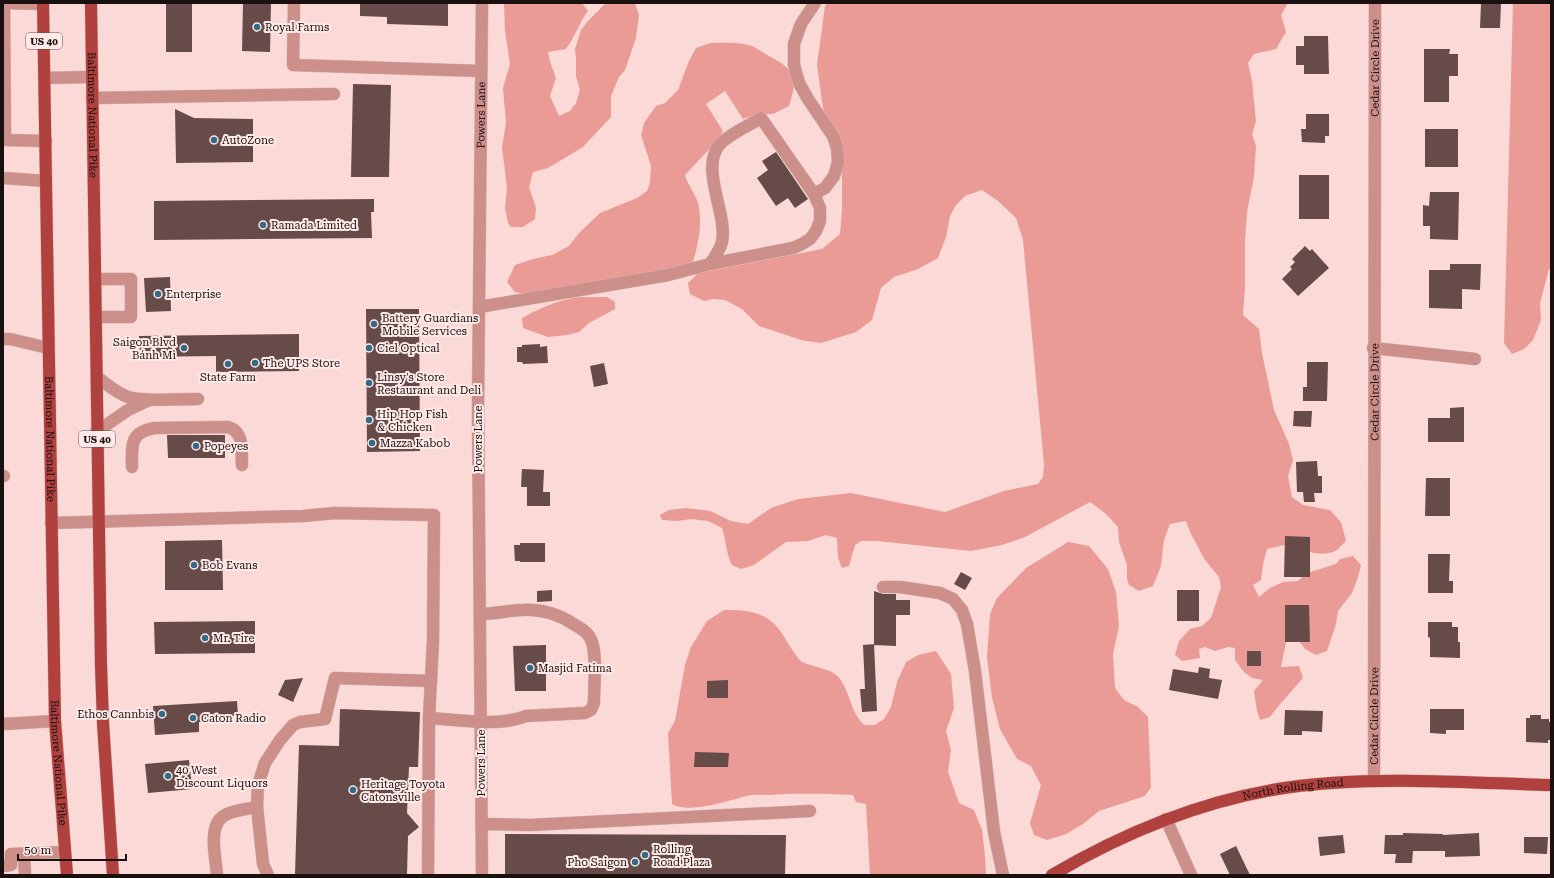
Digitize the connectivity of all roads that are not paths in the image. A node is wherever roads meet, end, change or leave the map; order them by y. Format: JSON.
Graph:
{"nodes":[{"id":1,"x":4,"y":3,"type":"edge"},
{"id":2,"x":91,"y":3,"type":"edge"},
{"id":3,"x":294,"y":3,"type":"edge"},
{"id":4,"x":482,"y":3,"type":"edge"},
{"id":5,"x":815,"y":3,"type":"edge"},
{"id":6,"x":1375,"y":3,"type":"edge"},
{"id":7,"x":44,"y":4,"type":"edge"},
{"id":8,"x":481,"y":71,"type":"junction"},
{"id":9,"x":92,"y":77,"type":"junction"},
{"id":10,"x":45,"y":78,"type":"junction"},
{"id":11,"x":334,"y":94,"type":"dead end"},
{"id":12,"x":92,"y":98,"type":"junction"},
{"id":13,"x":4,"y":141,"type":"edge"},
{"id":14,"x":46,"y":141,"type":"junction"},
{"id":15,"x":3,"y":178,"type":"edge"},
{"id":16,"x":46,"y":180,"type":"junction"},
{"id":17,"x":814,"y":194,"type":"junction"},
{"id":18,"x":710,"y":264,"type":"junction"},
{"id":19,"x":95,"y":279,"type":"junction"},
{"id":20,"x":480,"y":307,"type":"junction"},
{"id":21,"x":96,"y":317,"type":"junction"},
{"id":22,"x":3,"y":339,"type":"edge"},
{"id":23,"x":48,"y":348,"type":"junction"},
{"id":24,"x":1373,"y":348,"type":"junction"},
{"id":25,"x":1475,"y":359,"type":"dead end"},
{"id":26,"x":97,"y":377,"type":"junction"},
{"id":27,"x":198,"y":398,"type":"dead end"},
{"id":28,"x":150,"y":399,"type":"junction"},
{"id":29,"x":96,"y":432,"type":"junction"},
{"id":30,"x":242,"y":465,"type":"dead end"},
{"id":31,"x":132,"y":467,"type":"dead end"},
{"id":32,"x":98,"y":522,"type":"junction"},
{"id":33,"x":51,"y":523,"type":"junction"},
{"id":34,"x":883,"y":587,"type":"dead end"},
{"id":35,"x":480,"y":614,"type":"junction"},
{"id":36,"x":431,"y":681,"type":"junction"},
{"id":37,"x":429,"y":718,"type":"junction"},
{"id":38,"x":55,"y":721,"type":"junction"},
{"id":39,"x":481,"y":721,"type":"junction"},
{"id":40,"x":3,"y":724,"type":"edge"},
{"id":41,"x":1374,"y":780,"type":"junction"},
{"id":42,"x":1551,"y":785,"type":"edge"},
{"id":43,"x":258,"y":807,"type":"junction"},
{"id":44,"x":810,"y":811,"type":"dead end"},
{"id":45,"x":1166,"y":818,"type":"junction"},
{"id":46,"x":482,"y":824,"type":"junction"},
{"id":47,"x":64,"y":852,"type":"junction"},
{"id":48,"x":24,"y":854,"type":"junction"},
{"id":49,"x":3,"y":866,"type":"edge"},
{"id":50,"x":25,"y":875,"type":"edge"},
{"id":51,"x":67,"y":875,"type":"edge"},
{"id":52,"x":113,"y":875,"type":"edge"},
{"id":53,"x":217,"y":875,"type":"edge"},
{"id":54,"x":268,"y":875,"type":"edge"},
{"id":55,"x":428,"y":875,"type":"edge"},
{"id":56,"x":482,"y":875,"type":"edge"},
{"id":57,"x":1003,"y":875,"type":"edge"},
{"id":58,"x":1052,"y":875,"type":"edge"},
{"id":59,"x":1191,"y":875,"type":"edge"}],
"edges":[{"from":1,"to":7,"type":"street"},
{"from":1,"to":13,"type":"street"},
{"from":2,"to":9,"type":"main road","name":"Baltimore National Pike","number":"US 40"},
{"from":3,"to":8,"type":"street"},
{"from":4,"to":8,"type":"street","name":"Powers Lane"},
{"from":5,"to":17,"type":"street"},
{"from":6,"to":24,"type":"street","name":"Cedar Circle Drive"},
{"from":7,"to":10,"type":"main road","name":"Baltimore National Pike","number":"US 40"},
{"from":8,"to":20,"type":"street","name":"Powers Lane"},
{"from":9,"to":10,"type":"street"},
{"from":9,"to":12,"type":"main road","name":"Baltimore National Pike","number":"US 40"},
{"from":10,"to":14,"type":"main road","name":"Baltimore National Pike","number":"US 40"},
{"from":11,"to":12,"type":"street"},
{"from":12,"to":19,"type":"main road","name":"Baltimore National Pike","number":"US 40"},
{"from":13,"to":14,"type":"street"},
{"from":14,"to":16,"type":"main road","name":"Baltimore National Pike","number":"US 40"},
{"from":15,"to":16,"type":"street"},
{"from":16,"to":23,"type":"main road","name":"Baltimore National Pike","number":"US 40"},
{"from":17,"to":18,"type":"street"},
{"from":17,"to":18,"type":"street"},
{"from":18,"to":20,"type":"street"},
{"from":19,"to":21,"type":"main road","name":"Baltimore National Pike","number":"US 40"},
{"from":19,"to":21,"type":"street"},
{"from":20,"to":35,"type":"street","name":"Powers Lane"},
{"from":21,"to":26,"type":"main road","name":"Baltimore National Pike","number":"US 40"},
{"from":22,"to":23,"type":"street"},
{"from":23,"to":33,"type":"main road","name":"Baltimore National Pike","number":"US 40"},
{"from":24,"to":25,"type":"street"},
{"from":24,"to":41,"type":"street","name":"Cedar Circle Drive"},
{"from":26,"to":28,"type":"street"},
{"from":26,"to":29,"type":"main road","name":"Baltimore National Pike","number":"US 40"},
{"from":27,"to":28,"type":"street"},
{"from":28,"to":29,"type":"street"},
{"from":29,"to":32,"type":"main road","name":"Baltimore National Pike","number":"US 40"},
{"from":30,"to":31,"type":"street"},
{"from":32,"to":33,"type":"street"},
{"from":32,"to":36,"type":"street"},
{"from":32,"to":52,"type":"main road","name":"Baltimore National Pike","number":"US 40"},
{"from":33,"to":38,"type":"main road","name":"Baltimore National Pike","number":"US 40"},
{"from":34,"to":57,"type":"street"},
{"from":35,"to":39,"type":"street","name":"Powers Lane"},
{"from":35,"to":39,"type":"street"},
{"from":36,"to":37,"type":"street"},
{"from":36,"to":43,"type":"street"},
{"from":37,"to":39,"type":"street"},
{"from":37,"to":55,"type":"street"},
{"from":38,"to":40,"type":"street"},
{"from":38,"to":47,"type":"main road","name":"Baltimore National Pike","number":"US 40"},
{"from":39,"to":46,"type":"street","name":"Powers Lane"},
{"from":41,"to":42,"type":"main road","name":"North Rolling Road"},
{"from":41,"to":45,"type":"main road","name":"North Rolling Road"},
{"from":43,"to":53,"type":"street"},
{"from":43,"to":54,"type":"street"},
{"from":44,"to":46,"type":"street"},
{"from":45,"to":58,"type":"main road","name":"North Rolling Road"},
{"from":45,"to":59,"type":"street"},
{"from":46,"to":56,"type":"street","name":"Powers Lane"},
{"from":47,"to":48,"type":"street"},
{"from":47,"to":51,"type":"main road","name":"Baltimore National Pike","number":"US 40"},
{"from":48,"to":49,"type":"street"},
{"from":48,"to":50,"type":"street"}]}
